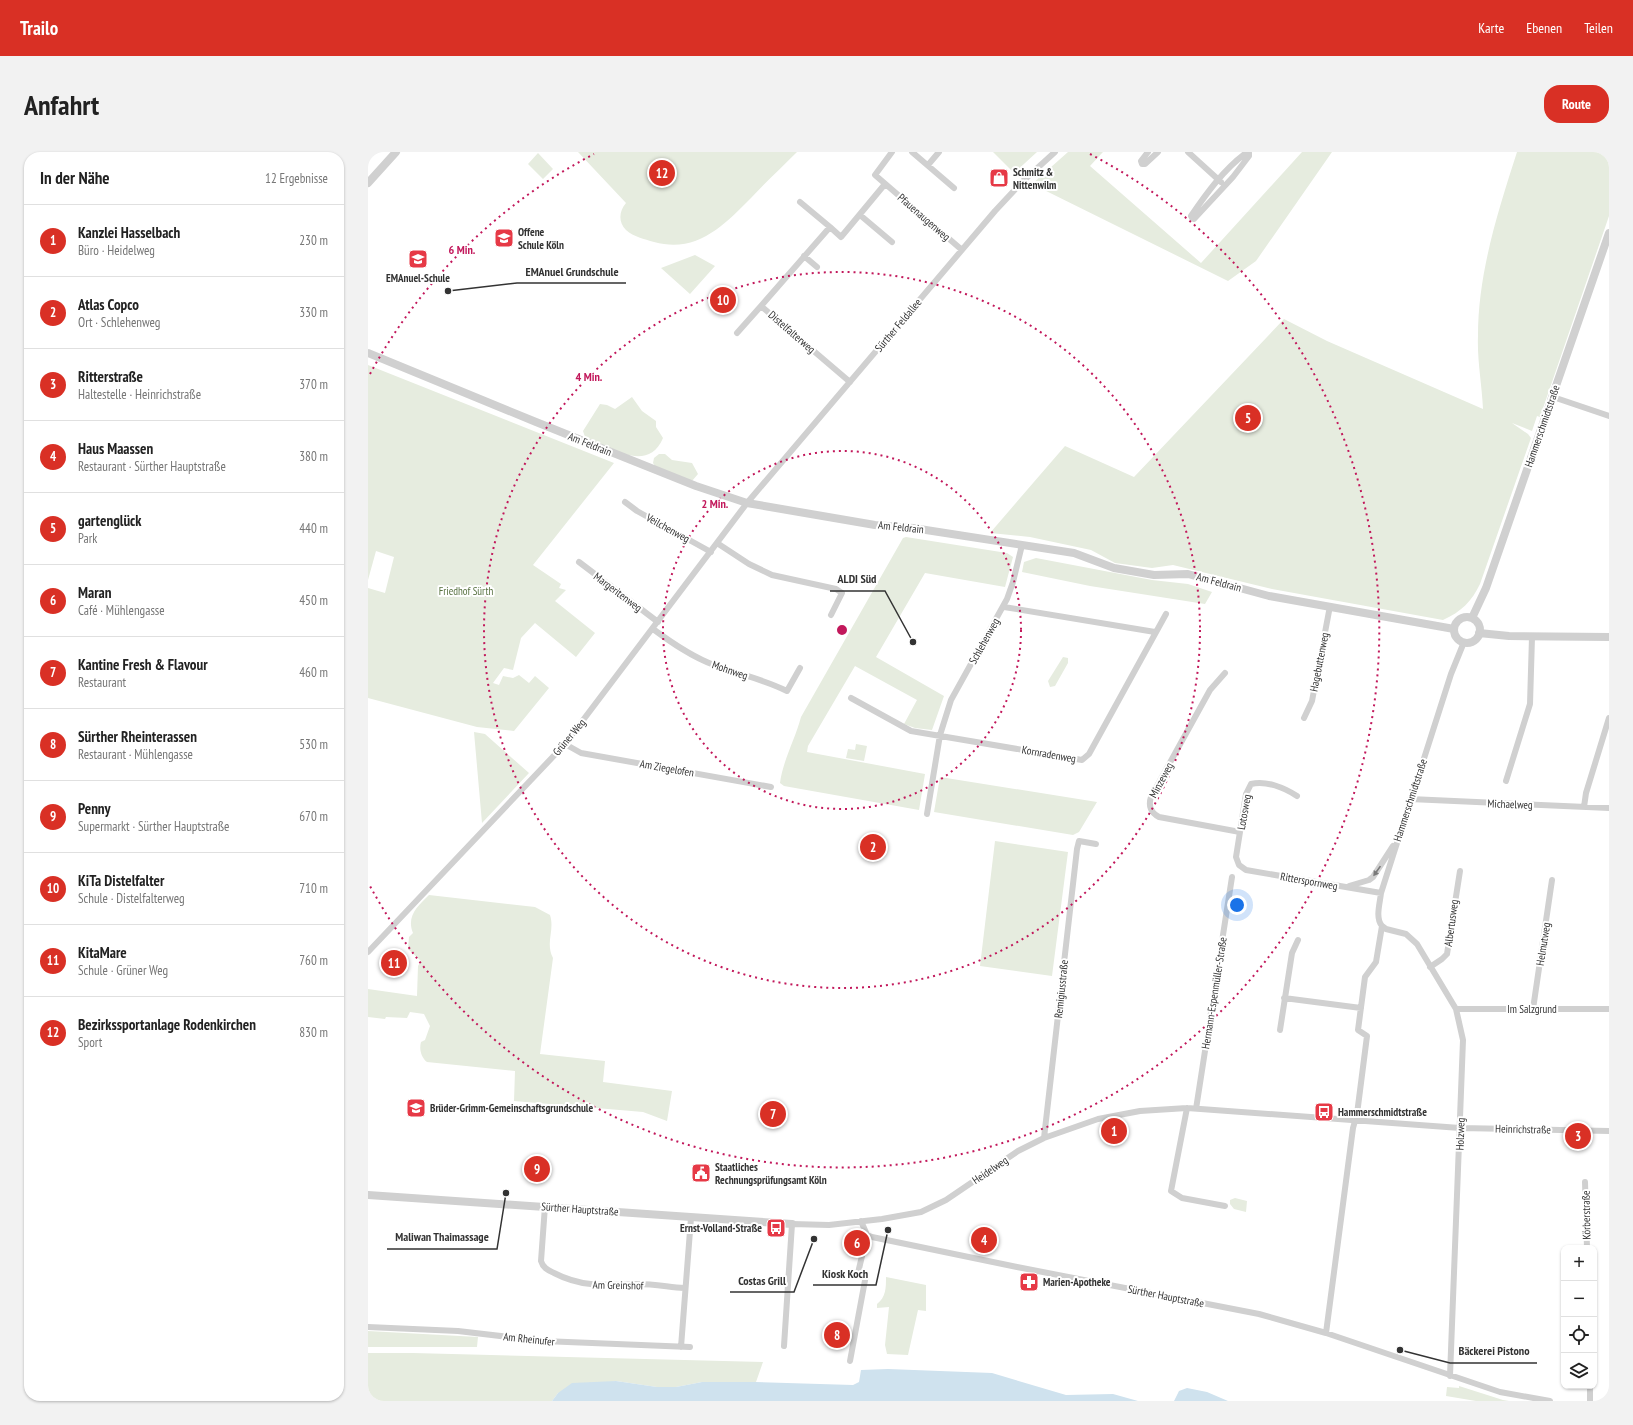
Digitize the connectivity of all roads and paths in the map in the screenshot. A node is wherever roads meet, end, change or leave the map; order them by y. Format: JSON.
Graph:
{"nodes":[{"id":1,"x":396,"y":152,"type":"edge"},
{"id":2,"x":892,"y":152,"type":"edge"},
{"id":3,"x":912,"y":152,"type":"edge"},
{"id":4,"x":939,"y":152,"type":"edge"},
{"id":5,"x":1055,"y":152,"type":"edge"},
{"id":6,"x":1148,"y":152,"type":"edge"},
{"id":7,"x":1158,"y":152,"type":"edge"},
{"id":8,"x":1188,"y":152,"type":"edge"},
{"id":9,"x":928,"y":165,"type":"junction"},
{"id":10,"x":1219,"y":180,"type":"junction"},
{"id":11,"x":368,"y":183,"type":"edge"},
{"id":12,"x":885,"y":184,"type":"junction"},
{"id":13,"x":1226,"y":186,"type":"junction"},
{"id":14,"x":954,"y":188,"type":"dead end"},
{"id":15,"x":800,"y":202,"type":"dead end"},
{"id":16,"x":860,"y":215,"type":"junction"},
{"id":17,"x":830,"y":227,"type":"junction"},
{"id":18,"x":1609,"y":233,"type":"edge"},
{"id":19,"x":892,"y":242,"type":"dead end"},
{"id":20,"x":962,"y":250,"type":"junction"},
{"id":21,"x":804,"y":256,"type":"junction"},
{"id":22,"x":817,"y":267,"type":"dead end"},
{"id":23,"x":761,"y":306,"type":"junction"},
{"id":24,"x":737,"y":334,"type":"dead end"},
{"id":25,"x":368,"y":353,"type":"edge"},
{"id":26,"x":850,"y":382,"type":"junction"},
{"id":27,"x":1553,"y":397,"type":"junction"},
{"id":28,"x":1609,"y":416,"type":"edge"},
{"id":29,"x":625,"y":502,"type":"dead end"},
{"id":30,"x":747,"y":503,"type":"junction"},
{"id":31,"x":717,"y":543,"type":"junction"},
{"id":32,"x":1022,"y":545,"type":"junction"},
{"id":33,"x":711,"y":552,"type":"junction"},
{"id":34,"x":579,"y":562,"type":"dead end"},
{"id":35,"x":1004,"y":606,"type":"junction"},
{"id":36,"x":1330,"y":606,"type":"junction"},
{"id":37,"x":1166,"y":614,"type":"dead end"},
{"id":38,"x":831,"y":615,"type":"dead end"},
{"id":39,"x":1472,"y":618,"type":"junction"},
{"id":40,"x":658,"y":622,"type":"junction"},
{"id":41,"x":653,"y":629,"type":"junction"},
{"id":42,"x":1454,"y":629,"type":"junction"},
{"id":43,"x":1156,"y":632,"type":"junction"},
{"id":44,"x":1479,"y":633,"type":"junction"},
{"id":45,"x":1532,"y":636,"type":"junction"},
{"id":46,"x":1609,"y":637,"type":"edge"},
{"id":47,"x":1464,"y":642,"type":"junction"},
{"id":48,"x":800,"y":668,"type":"dead end"},
{"id":49,"x":1226,"y":672,"type":"dead end"},
{"id":50,"x":851,"y":698,"type":"dead end"},
{"id":51,"x":1304,"y":718,"type":"dead end"},
{"id":52,"x":1609,"y":718,"type":"edge"},
{"id":53,"x":940,"y":735,"type":"junction"},
{"id":54,"x":566,"y":744,"type":"junction"},
{"id":55,"x":1506,"y":781,"type":"dead end"},
{"id":56,"x":771,"y":786,"type":"dead end"},
{"id":57,"x":1297,"y":796,"type":"dead end"},
{"id":58,"x":1410,"y":799,"type":"junction"},
{"id":59,"x":1584,"y":807,"type":"junction"},
{"id":60,"x":1609,"y":808,"type":"edge"},
{"id":61,"x":927,"y":814,"type":"dead end"},
{"id":62,"x":1240,"y":832,"type":"junction"},
{"id":63,"x":1397,"y":842,"type":"junction"},
{"id":64,"x":1096,"y":844,"type":"dead end"},
{"id":65,"x":1239,"y":865,"type":"joint"},
{"id":66,"x":1460,"y":871,"type":"dead end"},
{"id":67,"x":1232,"y":877,"type":"dead end"},
{"id":68,"x":1552,"y":880,"type":"dead end"},
{"id":69,"x":1346,"y":887,"type":"junction"},
{"id":70,"x":1381,"y":893,"type":"junction"},
{"id":71,"x":1382,"y":926,"type":"junction"},
{"id":72,"x":1298,"y":940,"type":"dead end"},
{"id":73,"x":368,"y":952,"type":"edge"},
{"id":74,"x":1430,"y":967,"type":"junction"},
{"id":75,"x":1284,"y":998,"type":"junction"},
{"id":76,"x":1361,"y":1008,"type":"junction"},
{"id":77,"x":1456,"y":1009,"type":"junction"},
{"id":78,"x":1533,"y":1009,"type":"junction"},
{"id":79,"x":1609,"y":1009,"type":"edge"},
{"id":80,"x":1280,"y":1030,"type":"dead end"},
{"id":81,"x":1187,"y":1108,"type":"junction"},
{"id":82,"x":1196,"y":1109,"type":"junction"},
{"id":83,"x":1354,"y":1120,"type":"junction"},
{"id":84,"x":1460,"y":1128,"type":"junction"},
{"id":85,"x":1609,"y":1131,"type":"edge"},
{"id":86,"x":1044,"y":1138,"type":"junction"},
{"id":87,"x":1585,"y":1182,"type":"dead end"},
{"id":88,"x":368,"y":1195,"type":"edge"},
{"id":89,"x":545,"y":1206,"type":"junction"},
{"id":90,"x":1225,"y":1206,"type":"dead end"},
{"id":91,"x":691,"y":1218,"type":"junction"},
{"id":92,"x":861,"y":1221,"type":"junction"},
{"id":93,"x":792,"y":1224,"type":"junction"},
{"id":94,"x":867,"y":1235,"type":"junction"},
{"id":95,"x":1587,"y":1245,"type":"edge"},
{"id":96,"x":684,"y":1288,"type":"junction"},
{"id":97,"x":368,"y":1327,"type":"edge"},
{"id":98,"x":1326,"y":1333,"type":"junction"},
{"id":99,"x":784,"y":1346,"type":"dead end"},
{"id":100,"x":681,"y":1347,"type":"junction"},
{"id":101,"x":690,"y":1347,"type":"dead end"},
{"id":102,"x":850,"y":1361,"type":"dead end"},
{"id":103,"x":1450,"y":1376,"type":"junction"},
{"id":104,"x":1590,"y":1389,"type":"edge"},
{"id":105,"x":1550,"y":1401,"type":"edge"},
{"id":106,"x":1590,"y":1401,"type":"edge"}],
"edges":[{"from":1,"to":11,"type":"street"},
{"from":2,"to":12,"type":"street","name":"Pfauenaugenweg"},
{"from":3,"to":9,"type":"street"},
{"from":4,"to":9,"type":"street"},
{"from":5,"to":20,"type":"street","name":"Sürther Feldallee"},
{"from":6,"to":7,"type":"street"},
{"from":8,"to":10,"type":"street"},
{"from":9,"to":14,"type":"street"},
{"from":10,"to":13,"type":"street"},
{"from":10,"to":13,"type":"street"},
{"from":10,"to":13,"type":"street"},
{"from":12,"to":16,"type":"street"},
{"from":12,"to":20,"type":"street","name":"Pfauenaugenweg"},
{"from":15,"to":17,"type":"street"},
{"from":16,"to":17,"type":"street"},
{"from":16,"to":19,"type":"street"},
{"from":17,"to":21,"type":"street"},
{"from":18,"to":27,"type":"street","name":"Hammerschmidtstraße"},
{"from":20,"to":26,"type":"street","name":"Sürther Feldallee"},
{"from":21,"to":22,"type":"street"},
{"from":21,"to":23,"type":"street"},
{"from":23,"to":24,"type":"street","name":"Distelfalterweg"},
{"from":23,"to":26,"type":"street","name":"Distelfalterweg"},
{"from":25,"to":30,"type":"street","name":"Am Feldrain"},
{"from":26,"to":30,"type":"street","name":"Sürther Feldallee"},
{"from":27,"to":28,"type":"street"},
{"from":27,"to":39,"type":"street","name":"Hammerschmidtstraße"},
{"from":29,"to":33,"type":"street","name":"Veilchenweg"},
{"from":30,"to":31,"type":"street","name":"Grüner Weg"},
{"from":30,"to":32,"type":"street","name":"Am Feldrain"},
{"from":31,"to":33,"type":"street","name":"Grüner Weg"},
{"from":31,"to":38,"type":"street"},
{"from":32,"to":35,"type":"street","name":"Schlehenweg"},
{"from":32,"to":36,"type":"street","name":"Am Feldrain"},
{"from":33,"to":40,"type":"street","name":"Grüner Weg"},
{"from":34,"to":40,"type":"street","name":"Margeritenweg"},
{"from":35,"to":43,"type":"street"},
{"from":35,"to":53,"type":"street","name":"Schlehenweg"},
{"from":36,"to":42,"type":"street","name":"Am Feldrain"},
{"from":36,"to":51,"type":"street","name":"Hagebuttenweg"},
{"from":37,"to":43,"type":"street","name":"Kornradenweg"},
{"from":39,"to":42,"type":"street"},
{"from":39,"to":44,"type":"street"},
{"from":40,"to":41,"type":"street","name":"Grüner Weg"},
{"from":41,"to":48,"type":"street","name":"Mohnweg"},
{"from":41,"to":54,"type":"street","name":"Grüner Weg"},
{"from":42,"to":47,"type":"street"},
{"from":43,"to":53,"type":"street","name":"Kornradenweg"},
{"from":44,"to":45,"type":"street"},
{"from":44,"to":47,"type":"street"},
{"from":45,"to":46,"type":"street"},
{"from":45,"to":55,"type":"street"},
{"from":47,"to":58,"type":"street","name":"Hammerschmidtstraße"},
{"from":49,"to":62,"type":"street","name":"Minzeweg"},
{"from":50,"to":53,"type":"street"},
{"from":52,"to":59,"type":"street"},
{"from":53,"to":61,"type":"street","name":"Schlehenweg"},
{"from":54,"to":56,"type":"street","name":"Am Ziegelofen"},
{"from":54,"to":73,"type":"street","name":"Grüner Weg"},
{"from":57,"to":62,"type":"street","name":"Lotosweg"},
{"from":58,"to":59,"type":"street","name":"Michaelweg"},
{"from":58,"to":63,"type":"street","name":"Hammerschmidtstraße"},
{"from":59,"to":60,"type":"street","name":"Michaelweg"},
{"from":62,"to":65,"type":"street","name":"Lotosweg"},
{"from":63,"to":69,"type":"street","one_way":true},
{"from":63,"to":70,"type":"street","name":"Hammerschmidtstraße"},
{"from":64,"to":86,"type":"street","name":"Remigiusstraße"},
{"from":65,"to":69,"type":"street","name":"Ritterspornweg"},
{"from":66,"to":74,"type":"street","name":"Albertusweg"},
{"from":67,"to":82,"type":"street","name":"Hermann-Espenmüller-Straße"},
{"from":68,"to":78,"type":"street","name":"Helmutweg"},
{"from":69,"to":70,"type":"street","name":"Ritterspornweg"},
{"from":70,"to":71,"type":"street","name":"Hammerschmidtstraße"},
{"from":71,"to":74,"type":"street","name":"Holzweg"},
{"from":71,"to":76,"type":"street","name":"Hammerschmidtstraße"},
{"from":72,"to":75,"type":"street"},
{"from":74,"to":77,"type":"street","name":"Holzweg"},
{"from":75,"to":76,"type":"street"},
{"from":75,"to":80,"type":"street"},
{"from":76,"to":83,"type":"street","name":"Hammerschmidtstraße"},
{"from":77,"to":78,"type":"street","name":"Im Salzgrund"},
{"from":77,"to":84,"type":"street","name":"Holzweg"},
{"from":78,"to":79,"type":"street","name":"Im Salzgrund"},
{"from":81,"to":82,"type":"street","name":"Heidelweg"},
{"from":81,"to":86,"type":"street","name":"Heidelweg"},
{"from":81,"to":90,"type":"street"},
{"from":82,"to":83,"type":"street","name":"Heidelweg"},
{"from":83,"to":84,"type":"street","name":"Heidelweg"},
{"from":83,"to":98,"type":"street","name":"Hammerschmidtstraße"},
{"from":84,"to":85,"type":"street","name":"Heinrichstraße"},
{"from":84,"to":103,"type":"street","name":"Holzweg"},
{"from":86,"to":92,"type":"street","name":"Heidelweg"},
{"from":87,"to":95,"type":"street","name":"Körberstraße"},
{"from":88,"to":89,"type":"street","name":"Sürther Hauptstraße"},
{"from":89,"to":91,"type":"street","name":"Sürther Hauptstraße"},
{"from":89,"to":96,"type":"street","name":"Am Greinshof"},
{"from":91,"to":93,"type":"street","name":"Sürther Hauptstraße"},
{"from":91,"to":96,"type":"street"},
{"from":92,"to":93,"type":"street","name":"Heidelweg"},
{"from":92,"to":94,"type":"street"},
{"from":93,"to":99,"type":"street"},
{"from":94,"to":98,"type":"street","name":"Sürther Hauptstraße"},
{"from":94,"to":102,"type":"street"},
{"from":96,"to":100,"type":"street"},
{"from":97,"to":100,"type":"street","name":"Am Rheinufer"},
{"from":98,"to":103,"type":"street","name":"Sürther Hauptstraße"},
{"from":100,"to":101,"type":"street","name":"Am Rheinufer"},
{"from":103,"to":105,"type":"street","name":"Sürther Hauptstraße"},
{"from":104,"to":106,"type":"street"}]}
